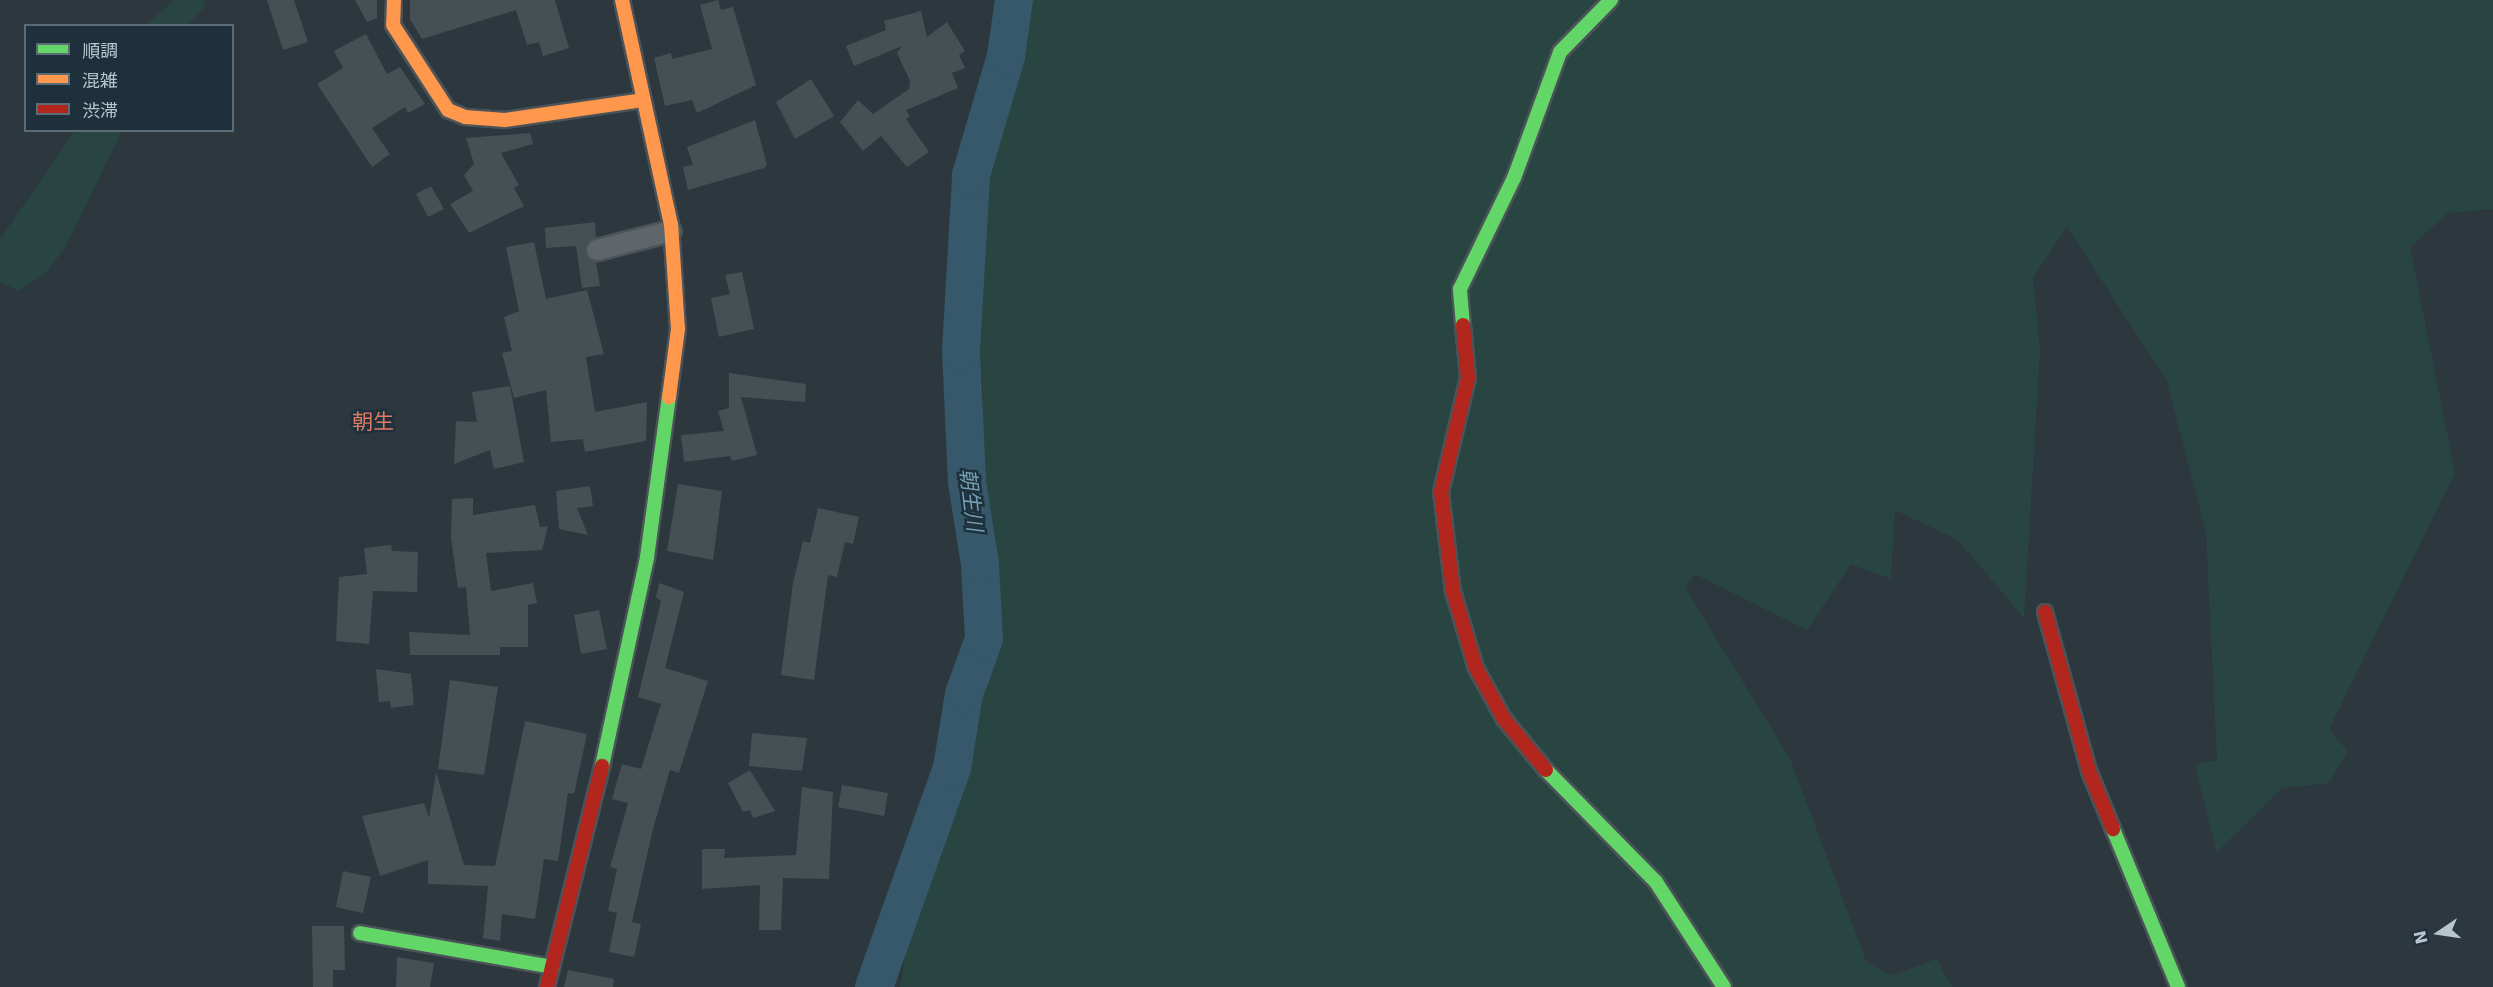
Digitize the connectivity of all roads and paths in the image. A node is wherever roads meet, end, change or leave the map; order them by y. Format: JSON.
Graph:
{"nodes":[{"id":1,"x":394,"y":0,"type":"edge"},
{"id":2,"x":622,"y":0,"type":"edge"},
{"id":3,"x":1611,"y":0,"type":"edge"},
{"id":4,"x":643,"y":100,"type":"junction"},
{"id":5,"x":671,"y":231,"type":"junction"},
{"id":6,"x":597,"y":250,"type":"dead end"},
{"id":7,"x":2045,"y":612,"type":"dead end"},
{"id":8,"x":360,"y":933,"type":"dead end"},
{"id":9,"x":552,"y":967,"type":"junction"},
{"id":10,"x":547,"y":987,"type":"edge"},
{"id":11,"x":1724,"y":987,"type":"edge"},
{"id":12,"x":2178,"y":987,"type":"edge"}],
"edges":[{"from":1,"to":4,"type":"street"},
{"from":2,"to":4,"type":"street"},
{"from":3,"to":11,"type":"street"},
{"from":4,"to":5,"type":"street"},
{"from":5,"to":6,"type":"street"},
{"from":5,"to":9,"type":"street"},
{"from":7,"to":12,"type":"street"},
{"from":8,"to":9,"type":"street"},
{"from":9,"to":10,"type":"street"}]}
